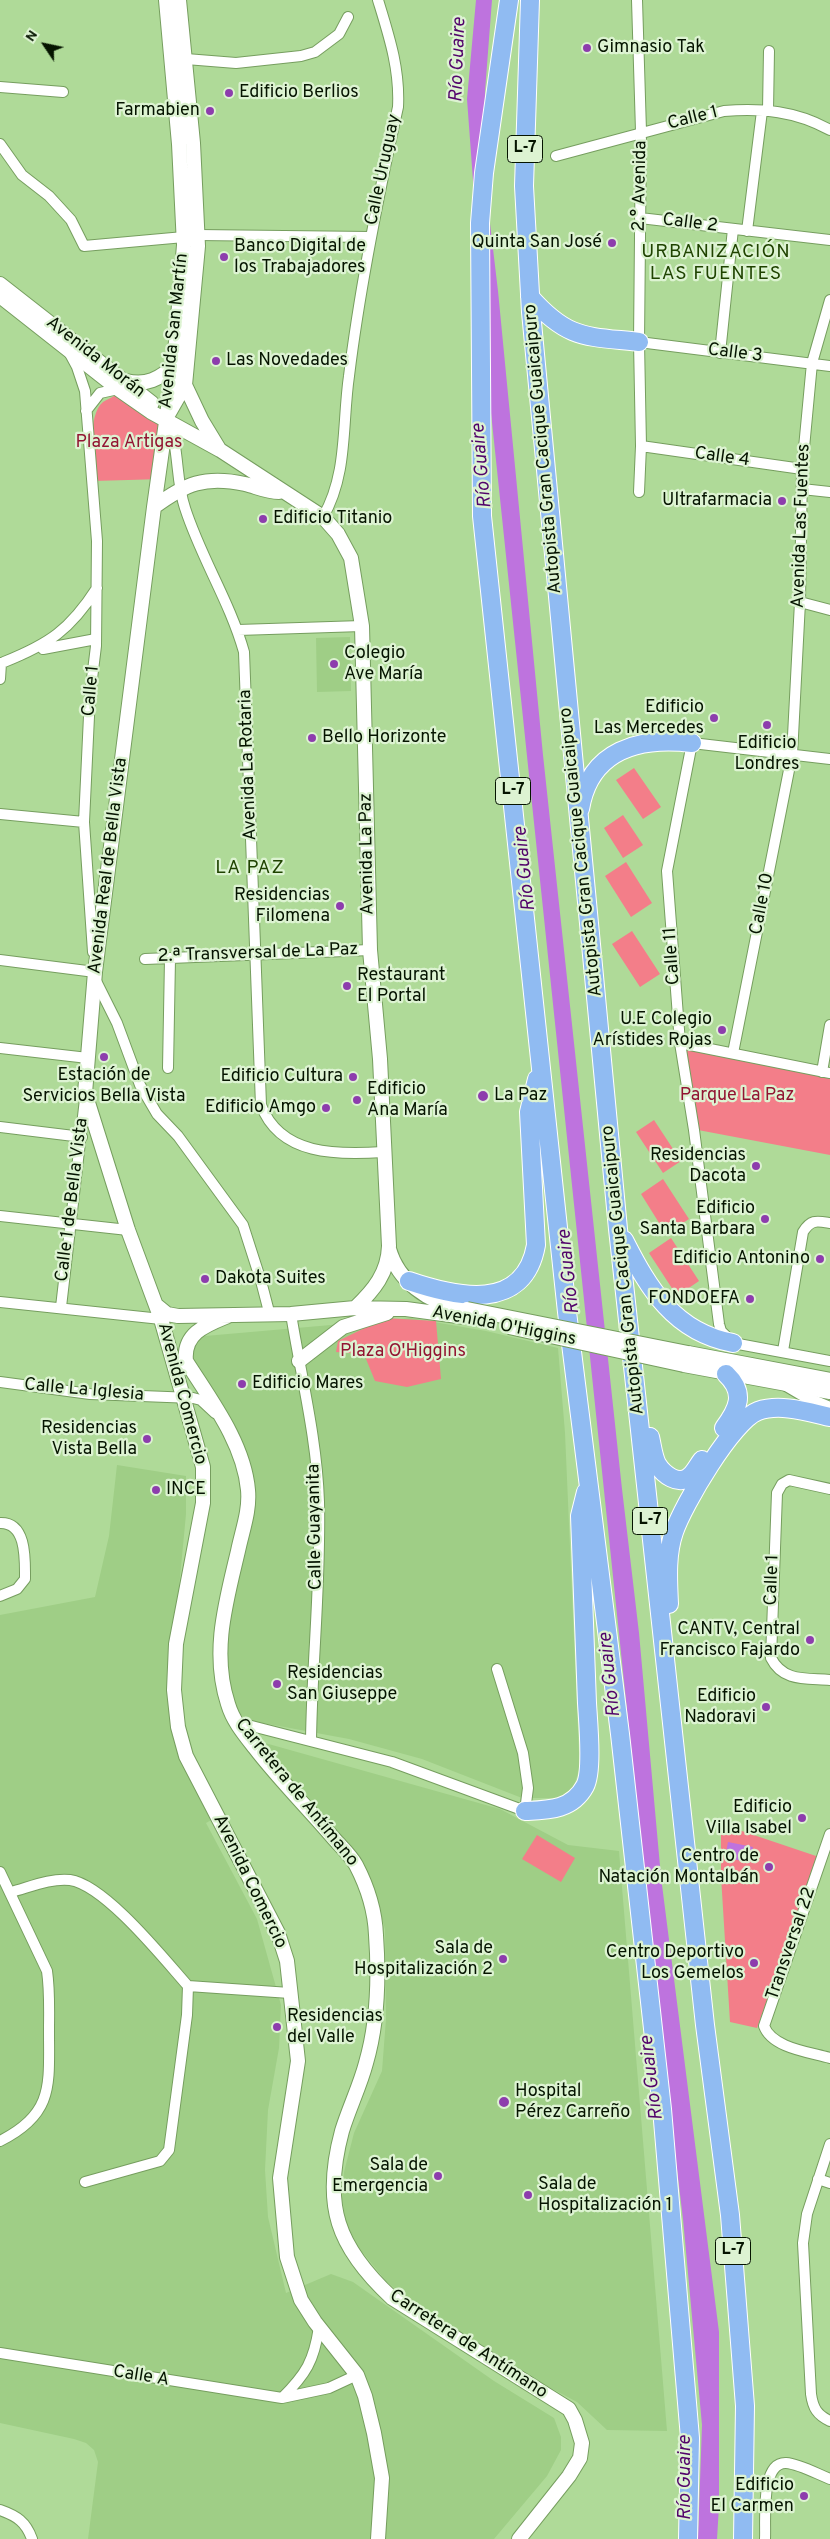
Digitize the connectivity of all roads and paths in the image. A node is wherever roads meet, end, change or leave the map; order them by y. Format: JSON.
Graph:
{"nodes":[{"id":1,"x":166,"y":0,"type":"edge"},
{"id":2,"x":180,"y":0,"type":"edge"},
{"id":3,"x":378,"y":0,"type":"edge"},
{"id":4,"x":508,"y":0,"type":"edge"},
{"id":5,"x":530,"y":0,"type":"edge"},
{"id":6,"x":637,"y":0,"type":"edge"},
{"id":7,"x":348,"y":17,"type":"dead end"},
{"id":8,"x":769,"y":52,"type":"dead end"},
{"id":9,"x":186,"y":59,"type":"junction"},
{"id":10,"x":0,"y":88,"type":"edge"},
{"id":11,"x":63,"y":92,"type":"dead end"},
{"id":12,"x":765,"y":110,"type":"junction"},
{"id":13,"x":830,"y":130,"type":"edge"},
{"id":14,"x":641,"y":131,"type":"junction"},
{"id":15,"x":0,"y":144,"type":"edge"},
{"id":16,"x":556,"y":156,"type":"dead end"},
{"id":17,"x":640,"y":218,"type":"junction"},
{"id":18,"x":733,"y":230,"type":"junction"},
{"id":19,"x":747,"y":231,"type":"junction"},
{"id":20,"x":191,"y":236,"type":"junction"},
{"id":21,"x":369,"y":237,"type":"junction"},
{"id":22,"x":830,"y":240,"type":"edge"},
{"id":23,"x":0,"y":284,"type":"edge"},
{"id":24,"x":0,"y":296,"type":"edge"},
{"id":25,"x":530,"y":297,"type":"junction"},
{"id":26,"x":830,"y":300,"type":"edge"},
{"id":27,"x":639,"y":342,"type":"junction"},
{"id":28,"x":67,"y":348,"type":"junction"},
{"id":29,"x":720,"y":353,"type":"junction"},
{"id":30,"x":812,"y":362,"type":"junction"},
{"id":31,"x":174,"y":365,"type":"junction"},
{"id":32,"x":830,"y":366,"type":"edge"},
{"id":33,"x":121,"y":385,"type":"junction"},
{"id":34,"x":185,"y":385,"type":"junction"},
{"id":35,"x":86,"y":411,"type":"junction"},
{"id":36,"x":166,"y":418,"type":"junction"},
{"id":37,"x":642,"y":446,"type":"junction"},
{"id":38,"x":220,"y":450,"type":"junction"},
{"id":39,"x":802,"y":469,"type":"junction"},
{"id":40,"x":179,"y":489,"type":"junction"},
{"id":41,"x":802,"y":489,"type":"junction"},
{"id":42,"x":284,"y":492,"type":"junction"},
{"id":43,"x":639,"y":492,"type":"dead end"},
{"id":44,"x":830,"y":492,"type":"edge"},
{"id":45,"x":154,"y":507,"type":"junction"},
{"id":46,"x":323,"y":517,"type":"junction"},
{"id":47,"x":97,"y":587,"type":"junction"},
{"id":48,"x":800,"y":602,"type":"junction"},
{"id":49,"x":830,"y":610,"type":"edge"},
{"id":50,"x":362,"y":626,"type":"junction"},
{"id":51,"x":238,"y":630,"type":"junction"},
{"id":52,"x":96,"y":638,"type":"junction"},
{"id":53,"x":2,"y":663,"type":"edge"},
{"id":54,"x":0,"y":679,"type":"edge"},
{"id":55,"x":692,"y":743,"type":"junction"},
{"id":56,"x":792,"y":755,"type":"junction"},
{"id":57,"x":830,"y":759,"type":"edge"},
{"id":58,"x":0,"y":814,"type":"edge"},
{"id":59,"x":84,"y":822,"type":"junction"},
{"id":60,"x":578,"y":822,"type":"junction"},
{"id":61,"x":370,"y":950,"type":"junction"},
{"id":62,"x":256,"y":955,"type":"junction"},
{"id":63,"x":145,"y":959,"type":"dead end"},
{"id":64,"x":170,"y":959,"type":"junction"},
{"id":65,"x":0,"y":960,"type":"edge"},
{"id":66,"x":95,"y":976,"type":"junction"},
{"id":67,"x":830,"y":1025,"type":"edge"},
{"id":68,"x":680,"y":1042,"type":"junction"},
{"id":69,"x":0,"y":1048,"type":"edge"},
{"id":70,"x":733,"y":1053,"type":"junction"},
{"id":71,"x":88,"y":1058,"type":"junction"},
{"id":72,"x":540,"y":1066,"type":"junction"},
{"id":73,"x":168,"y":1068,"type":"dead end"},
{"id":74,"x":826,"y":1072,"type":"edge"},
{"id":75,"x":85,"y":1092,"type":"junction"},
{"id":76,"x":0,"y":1127,"type":"edge"},
{"id":77,"x":82,"y":1136,"type":"junction"},
{"id":78,"x":383,"y":1152,"type":"junction"},
{"id":79,"x":0,"y":1216,"type":"edge"},
{"id":80,"x":72,"y":1224,"type":"junction"},
{"id":81,"x":830,"y":1224,"type":"edge"},
{"id":82,"x":618,"y":1229,"type":"junction"},
{"id":83,"x":128,"y":1230,"type":"junction"},
{"id":84,"x":389,"y":1246,"type":"junction"},
{"id":85,"x":409,"y":1281,"type":"junction"},
{"id":86,"x":0,"y":1302,"type":"edge"},
{"id":87,"x":155,"y":1305,"type":"junction"},
{"id":88,"x":60,"y":1307,"type":"junction"},
{"id":89,"x":355,"y":1308,"type":"junction"},
{"id":90,"x":406,"y":1309,"type":"junction"},
{"id":91,"x":466,"y":1313,"type":"junction"},
{"id":92,"x":291,"y":1314,"type":"junction"},
{"id":93,"x":268,"y":1315,"type":"junction"},
{"id":94,"x":228,"y":1316,"type":"junction"},
{"id":95,"x":161,"y":1319,"type":"junction"},
{"id":96,"x":732,"y":1343,"type":"junction"},
{"id":97,"x":783,"y":1351,"type":"junction"},
{"id":98,"x":686,"y":1359,"type":"junction"},
{"id":99,"x":299,"y":1361,"type":"junction"},
{"id":100,"x":830,"y":1361,"type":"edge"},
{"id":101,"x":726,"y":1374,"type":"junction"},
{"id":102,"x":830,"y":1380,"type":"edge"},
{"id":103,"x":776,"y":1381,"type":"junction"},
{"id":104,"x":0,"y":1382,"type":"edge"},
{"id":105,"x":830,"y":1392,"type":"edge"},
{"id":106,"x":637,"y":1396,"type":"junction"},
{"id":107,"x":185,"y":1398,"type":"junction"},
{"id":108,"x":830,"y":1407,"type":"edge"},
{"id":109,"x":830,"y":1417,"type":"edge"},
{"id":110,"x":222,"y":1419,"type":"junction"},
{"id":111,"x":588,"y":1482,"type":"junction"},
{"id":112,"x":830,"y":1489,"type":"edge"},
{"id":113,"x":0,"y":1523,"type":"edge"},
{"id":114,"x":0,"y":1596,"type":"edge"},
{"id":115,"x":662,"y":1646,"type":"junction"},
{"id":116,"x":497,"y":1669,"type":"dead end"},
{"id":117,"x":830,"y":1680,"type":"edge"},
{"id":118,"x":236,"y":1722,"type":"junction"},
{"id":119,"x":310,"y":1741,"type":"junction"},
{"id":120,"x":525,"y":1811,"type":"junction"},
{"id":121,"x":830,"y":1834,"type":"edge"},
{"id":122,"x":0,"y":1872,"type":"edge"},
{"id":123,"x":11,"y":1892,"type":"junction"},
{"id":124,"x":188,"y":1986,"type":"junction"},
{"id":125,"x":290,"y":1993,"type":"junction"},
{"id":126,"x":830,"y":2058,"type":"edge"},
{"id":127,"x":0,"y":2141,"type":"edge"},
{"id":128,"x":830,"y":2144,"type":"edge"},
{"id":129,"x":818,"y":2179,"type":"junction"},
{"id":130,"x":84,"y":2182,"type":"dead end"},
{"id":131,"x":830,"y":2183,"type":"edge"},
{"id":132,"x":319,"y":2328,"type":"junction"},
{"id":133,"x":0,"y":2353,"type":"edge"},
{"id":134,"x":357,"y":2375,"type":"junction"},
{"id":135,"x":282,"y":2398,"type":"junction"},
{"id":136,"x":830,"y":2421,"type":"edge"},
{"id":137,"x":830,"y":2479,"type":"edge"},
{"id":138,"x":0,"y":2510,"type":"edge"},
{"id":139,"x":32,"y":2539,"type":"edge"},
{"id":140,"x":378,"y":2539,"type":"edge"},
{"id":141,"x":519,"y":2539,"type":"edge"},
{"id":142,"x":688,"y":2539,"type":"edge"},
{"id":143,"x":743,"y":2539,"type":"edge"},
{"id":144,"x":765,"y":2539,"type":"edge"}],
"edges":[{"from":1,"to":20,"type":"main road","name":"Avenida San Martín"},
{"from":2,"to":9,"type":"main road","name":"Avenida San Martín"},
{"from":3,"to":21,"type":"street","name":"Calle Uruguay"},
{"from":4,"to":72,"type":"highway","number":"L-7"},
{"from":5,"to":25,"type":"highway","name":"Autopista Gran Cacique Guaicaipuro","number":"L-7"},
{"from":6,"to":14,"type":"street","name":"2.° Avenida"},
{"from":7,"to":9,"type":"street"},
{"from":8,"to":12,"type":"street"},
{"from":9,"to":20,"type":"main road","name":"Avenida San Martín"},
{"from":10,"to":11,"type":"street"},
{"from":12,"to":13,"type":"street","name":"Calle 1"},
{"from":12,"to":14,"type":"street","name":"Calle 1"},
{"from":12,"to":19,"type":"street"},
{"from":14,"to":16,"type":"street","name":"Calle 1"},
{"from":14,"to":17,"type":"street","name":"2.° Avenida"},
{"from":15,"to":20,"type":"street"},
{"from":17,"to":18,"type":"street","name":"Calle 2"},
{"from":17,"to":27,"type":"street","name":"2.° Avenida"},
{"from":18,"to":19,"type":"street","name":"Calle 2"},
{"from":18,"to":29,"type":"street"},
{"from":19,"to":22,"type":"street","name":"Calle 2"},
{"from":20,"to":21,"type":"street"},
{"from":20,"to":31,"type":"main road","name":"Avenida San Martín"},
{"from":20,"to":34,"type":"main road","name":"Avenida San Martín"},
{"from":21,"to":46,"type":"street","name":"Calle Uruguay"},
{"from":23,"to":33,"type":"main road","name":"Avenida Morán"},
{"from":24,"to":28,"type":"main road","name":"Avenida Morán"},
{"from":25,"to":27,"type":"highway"},
{"from":25,"to":60,"type":"highway","name":"Autopista Gran Cacique Guaicaipuro","number":"L-7"},
{"from":26,"to":30,"type":"street","name":"Avenida Las Fuentes"},
{"from":27,"to":29,"type":"street","name":"Calle 3"},
{"from":27,"to":37,"type":"street","name":"2.° Avenida"},
{"from":28,"to":33,"type":"main road","name":"Avenida Morán"},
{"from":28,"to":35,"type":"street","name":"Calle 1"},
{"from":29,"to":30,"type":"street","name":"Calle 3"},
{"from":30,"to":32,"type":"street","name":"Calle 3"},
{"from":30,"to":39,"type":"street","name":"Avenida Las Fuentes"},
{"from":31,"to":33,"type":"main road"},
{"from":31,"to":36,"type":"main road","name":"Avenida San Martín"},
{"from":33,"to":35,"type":"street"},
{"from":33,"to":36,"type":"main road","name":"Avenida Morán"},
{"from":34,"to":36,"type":"main road","name":"Avenida San Martín"},
{"from":34,"to":38,"type":"main road"},
{"from":35,"to":47,"type":"street","name":"Calle 1"},
{"from":36,"to":38,"type":"main road","name":"Avenida La Paz"},
{"from":36,"to":40,"type":"street","name":"Avenida La Rotaria"},
{"from":36,"to":45,"type":"main road","name":"Avenida Real de Bella Vista"},
{"from":37,"to":39,"type":"street","name":"Calle 4"},
{"from":37,"to":43,"type":"street","name":"2.° Avenida"},
{"from":38,"to":42,"type":"main road","name":"Avenida La Paz"},
{"from":39,"to":41,"type":"street","name":"Avenida Las Fuentes"},
{"from":40,"to":42,"type":"main road","name":"Avenida La Paz"},
{"from":40,"to":45,"type":"main road","name":"Avenida La Paz"},
{"from":40,"to":51,"type":"street","name":"Avenida La Rotaria"},
{"from":41,"to":44,"type":"street"},
{"from":41,"to":48,"type":"street","name":"Avenida Las Fuentes"},
{"from":42,"to":46,"type":"main road","name":"Avenida La Paz"},
{"from":45,"to":66,"type":"main road","name":"Avenida Real de Bella Vista"},
{"from":46,"to":50,"type":"main road","name":"Avenida La Paz"},
{"from":47,"to":52,"type":"street","name":"Calle 1"},
{"from":47,"to":53,"type":"street"},
{"from":48,"to":49,"type":"street"},
{"from":48,"to":56,"type":"street","name":"Avenida Las Fuentes"},
{"from":50,"to":51,"type":"street"},
{"from":50,"to":61,"type":"main road","name":"Avenida La Paz"},
{"from":51,"to":62,"type":"street","name":"Avenida La Rotaria"},
{"from":52,"to":53,"type":"street"},
{"from":52,"to":59,"type":"street","name":"Calle 1"},
{"from":53,"to":54,"type":"street"},
{"from":55,"to":56,"type":"street"},
{"from":55,"to":60,"type":"highway"},
{"from":55,"to":68,"type":"street","name":"Calle 11"},
{"from":56,"to":57,"type":"street"},
{"from":56,"to":70,"type":"street","name":"Calle 10"},
{"from":58,"to":59,"type":"street"},
{"from":59,"to":66,"type":"street","name":"Calle 1"},
{"from":60,"to":82,"type":"highway","name":"Autopista Gran Cacique Guaicaipuro","number":"L-7"},
{"from":61,"to":62,"type":"street","name":"2.ª Transversal de La Paz"},
{"from":61,"to":78,"type":"main road","name":"Avenida La Paz"},
{"from":62,"to":64,"type":"street","name":"2.ª Transversal de La Paz"},
{"from":62,"to":78,"type":"street","name":"Avenida La Rotaria"},
{"from":63,"to":64,"type":"street","name":"2.ª Transversal de La Paz"},
{"from":64,"to":73,"type":"street"},
{"from":65,"to":66,"type":"street"},
{"from":66,"to":71,"type":"main road","name":"Avenida Real de Bella Vista"},
{"from":66,"to":93,"type":"street"},
{"from":67,"to":74,"type":"street"},
{"from":68,"to":70,"type":"street"},
{"from":68,"to":96,"type":"street","name":"Calle 11"},
{"from":69,"to":71,"type":"street"},
{"from":70,"to":74,"type":"street"},
{"from":71,"to":75,"type":"main road","name":"Avenida Real de Bella Vista"},
{"from":72,"to":85,"type":"highway"},
{"from":72,"to":111,"type":"highway","number":"L-7"},
{"from":75,"to":77,"type":"street","name":"Calle 1 de Bella Vista"},
{"from":75,"to":83,"type":"main road","name":"Avenida Real de Bella Vista"},
{"from":76,"to":77,"type":"street"},
{"from":77,"to":80,"type":"street","name":"Calle 1 de Bella Vista"},
{"from":78,"to":84,"type":"main road","name":"Avenida La Paz"},
{"from":79,"to":80,"type":"street"},
{"from":80,"to":83,"type":"street"},
{"from":80,"to":88,"type":"street","name":"Calle 1 de Bella Vista"},
{"from":81,"to":97,"type":"street"},
{"from":82,"to":96,"type":"highway"},
{"from":82,"to":106,"type":"highway","name":"Autopista Gran Cacique Guaicaipuro","number":"L-7"},
{"from":83,"to":87,"type":"main road","name":"Avenida Real de Bella Vista"},
{"from":84,"to":85,"type":"main road","name":"Avenida La Paz"},
{"from":84,"to":89,"type":"main road","name":"Avenida La Paz"},
{"from":85,"to":91,"type":"main road","name":"Avenida La Paz"},
{"from":86,"to":88,"type":"street"},
{"from":87,"to":94,"type":"main road","name":"Avenida O'Higgins"},
{"from":87,"to":95,"type":"main road","name":"Avenida Comercio"},
{"from":88,"to":95,"type":"street"},
{"from":89,"to":90,"type":"main road","name":"Avenida O'Higgins"},
{"from":89,"to":92,"type":"main road","name":"Avenida O'Higgins"},
{"from":90,"to":91,"type":"main road","name":"Avenida O'Higgins"},
{"from":90,"to":99,"type":"main road"},
{"from":91,"to":98,"type":"main road","name":"Avenida O'Higgins","bridge":true},
{"from":92,"to":93,"type":"main road","name":"Avenida O'Higgins"},
{"from":92,"to":99,"type":"street","name":"Calle Guayanita"},
{"from":93,"to":94,"type":"main road","name":"Avenida O'Higgins"},
{"from":94,"to":110,"type":"main road","name":"Avenida O'Higgins"},
{"from":95,"to":107,"type":"main road","name":"Avenida Comercio"},
{"from":96,"to":97,"type":"street"},
{"from":97,"to":100,"type":"street"},
{"from":98,"to":101,"type":"main road","name":"Avenida O'Higgins"},
{"from":98,"to":102,"type":"main road","name":"Avenida O'Higgins"},
{"from":99,"to":119,"type":"street","name":"Calle Guayanita"},
{"from":101,"to":103,"type":"main road","name":"Avenida O'Higgins"},
{"from":101,"to":106,"type":"highway"},
{"from":103,"to":105,"type":"main road","name":"Avenida O'Higgins"},
{"from":103,"to":108,"type":"street","name":"Avenida O'Higgins"},
{"from":104,"to":107,"type":"street","name":"Calle La Iglesia"},
{"from":106,"to":115,"type":"highway","name":"Autopista Gran Cacique Guaicaipuro","number":"L-7"},
{"from":107,"to":110,"type":"street","name":"Calle La Iglesia"},
{"from":107,"to":125,"type":"main road","name":"Avenida Comercio"},
{"from":109,"to":115,"type":"highway"},
{"from":110,"to":118,"type":"main road","name":"Carretera de Antímano"},
{"from":111,"to":120,"type":"highway"},
{"from":111,"to":142,"type":"highway","number":"L-7"},
{"from":112,"to":117,"type":"street","name":"Calle 1"},
{"from":113,"to":114,"type":"street"},
{"from":115,"to":143,"type":"highway","name":"Autopista Gran Cacique Guaicaipuro","number":"L-7"},
{"from":116,"to":120,"type":"street"},
{"from":118,"to":119,"type":"street"},
{"from":118,"to":141,"type":"main road","name":"Carretera de Antímano"},
{"from":119,"to":120,"type":"street"},
{"from":121,"to":126,"type":"street","name":"Transversal 22"},
{"from":122,"to":123,"type":"street"},
{"from":123,"to":124,"type":"street"},
{"from":123,"to":127,"type":"street"},
{"from":124,"to":125,"type":"street"},
{"from":124,"to":130,"type":"street"},
{"from":125,"to":132,"type":"main road","name":"Avenida Comercio"},
{"from":128,"to":129,"type":"street"},
{"from":129,"to":131,"type":"street"},
{"from":129,"to":136,"type":"street"},
{"from":132,"to":134,"type":"main road","name":"Avenida Comercio"},
{"from":132,"to":135,"type":"street"},
{"from":133,"to":135,"type":"street","name":"Calle A"},
{"from":134,"to":135,"type":"street"},
{"from":134,"to":140,"type":"main road","name":"Avenida Comercio"},
{"from":137,"to":144,"type":"street"},
{"from":138,"to":139,"type":"street"}]}
